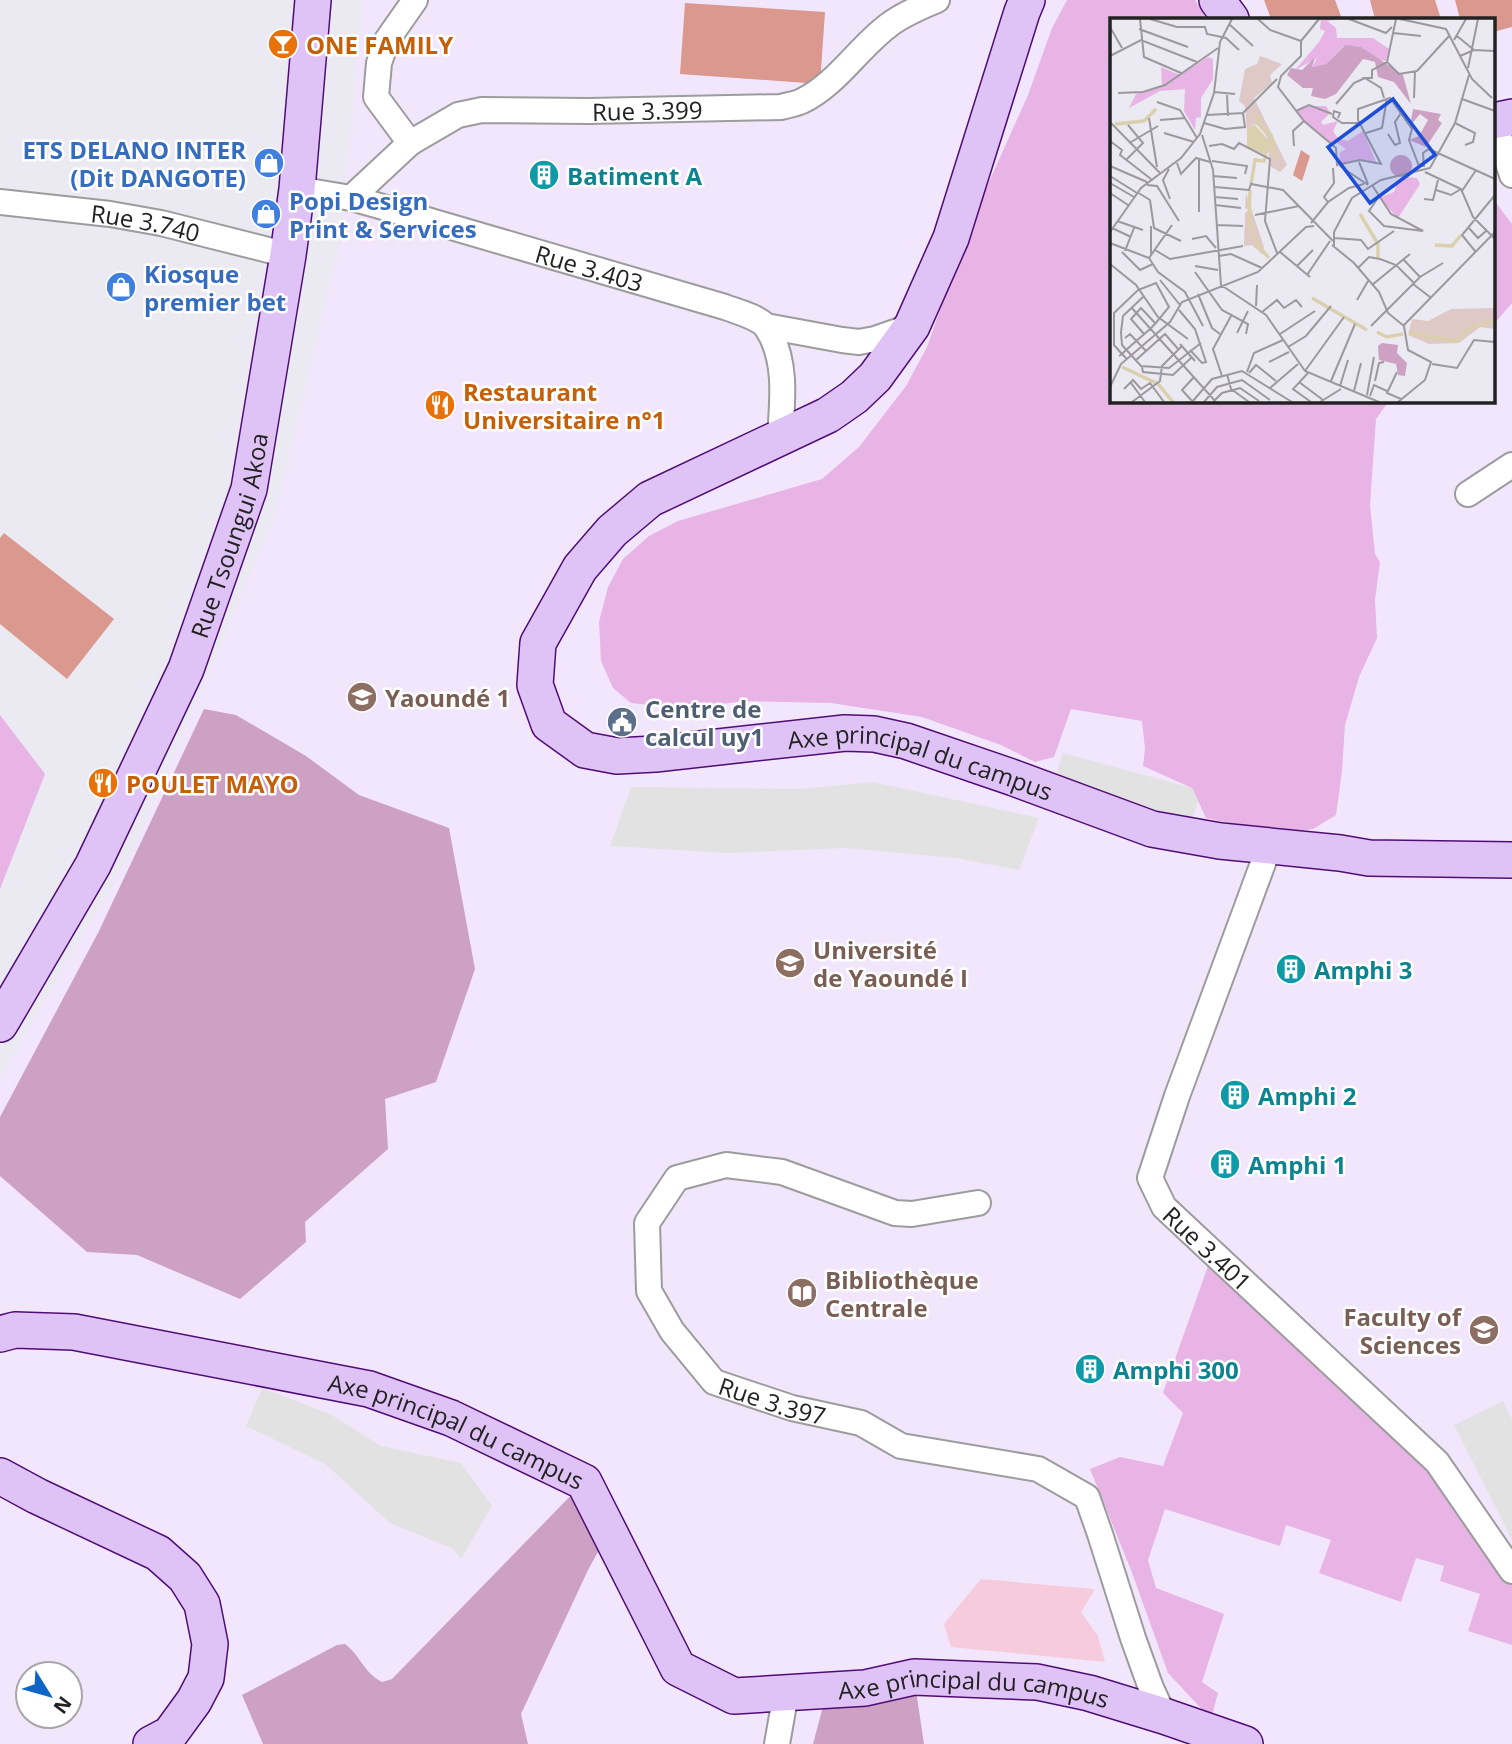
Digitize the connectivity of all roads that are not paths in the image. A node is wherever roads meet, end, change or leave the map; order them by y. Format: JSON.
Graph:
{"nodes":[{"id":1,"x":313,"y":0,"type":"edge"},
{"id":2,"x":415,"y":0,"type":"edge"},
{"id":3,"x":937,"y":0,"type":"edge"},
{"id":4,"x":1027,"y":0,"type":"edge"},
{"id":5,"x":1217,"y":0,"type":"edge"},
{"id":6,"x":1230,"y":18,"type":"edge"},
{"id":7,"x":1512,"y":117,"type":"edge"},
{"id":8,"x":1494,"y":121,"type":"edge"},
{"id":9,"x":1494,"y":124,"type":"edge"},
{"id":10,"x":410,"y":143,"type":"junction"},
{"id":11,"x":1512,"y":175,"type":"edge"},
{"id":12,"x":297,"y":189,"type":"junction"},
{"id":13,"x":351,"y":198,"type":"junction"},
{"id":14,"x":0,"y":202,"type":"edge"},
{"id":15,"x":288,"y":255,"type":"junction"},
{"id":16,"x":766,"y":326,"type":"junction"},
{"id":17,"x":912,"y":326,"type":"junction"},
{"id":18,"x":780,"y":438,"type":"junction"},
{"id":19,"x":1512,"y":465,"type":"edge"},
{"id":20,"x":1468,"y":494,"type":"dead end"},
{"id":21,"x":1269,"y":847,"type":"junction"},
{"id":22,"x":1512,"y":860,"type":"edge"},
{"id":23,"x":0,"y":1024,"type":"edge"},
{"id":24,"x":978,"y":1203,"type":"dead end"},
{"id":25,"x":0,"y":1334,"type":"edge"},
{"id":26,"x":0,"y":1476,"type":"edge"},
{"id":27,"x":1512,"y":1571,"type":"edge"},
{"id":28,"x":786,"y":1693,"type":"junction"},
{"id":29,"x":1164,"y":1716,"type":"junction"},
{"id":30,"x":151,"y":1744,"type":"edge"},
{"id":31,"x":777,"y":1744,"type":"edge"},
{"id":32,"x":1245,"y":1744,"type":"edge"}],
"edges":[{"from":1,"to":12,"type":"street","name":"Rue Tsoungui Akoa"},
{"from":2,"to":10,"type":"street"},
{"from":3,"to":10,"type":"street","name":"Rue 3.399"},
{"from":4,"to":17,"type":"street","name":"Axe principal du campus"},
{"from":5,"to":6,"type":"street"},
{"from":7,"to":8,"type":"street"},
{"from":9,"to":11,"type":"street"},
{"from":10,"to":13,"type":"street","name":"Rue 3.399"},
{"from":12,"to":13,"type":"street","name":"Rue 3.403"},
{"from":12,"to":15,"type":"street","name":"Rue Tsoungui Akoa"},
{"from":13,"to":16,"type":"street","name":"Rue 3.403"},
{"from":14,"to":15,"type":"street","name":"Rue 3.740"},
{"from":15,"to":23,"type":"street","name":"Rue Tsoungui Akoa"},
{"from":16,"to":17,"type":"street","name":"Rue 3.403"},
{"from":16,"to":18,"type":"street"},
{"from":17,"to":18,"type":"street","name":"Axe principal du campus"},
{"from":18,"to":21,"type":"street","name":"Axe principal du campus"},
{"from":19,"to":20,"type":"street"},
{"from":21,"to":22,"type":"street","name":"Axe principal du campus"},
{"from":21,"to":27,"type":"street","name":"Rue 3.401"},
{"from":24,"to":29,"type":"street","name":"Rue 3.397"},
{"from":25,"to":28,"type":"street","name":"Axe principal du campus"},
{"from":26,"to":30,"type":"street"},
{"from":28,"to":29,"type":"street","name":"Axe principal du campus"},
{"from":28,"to":31,"type":"street"},
{"from":29,"to":32,"type":"street","name":"Axe principal du campus"}]}
